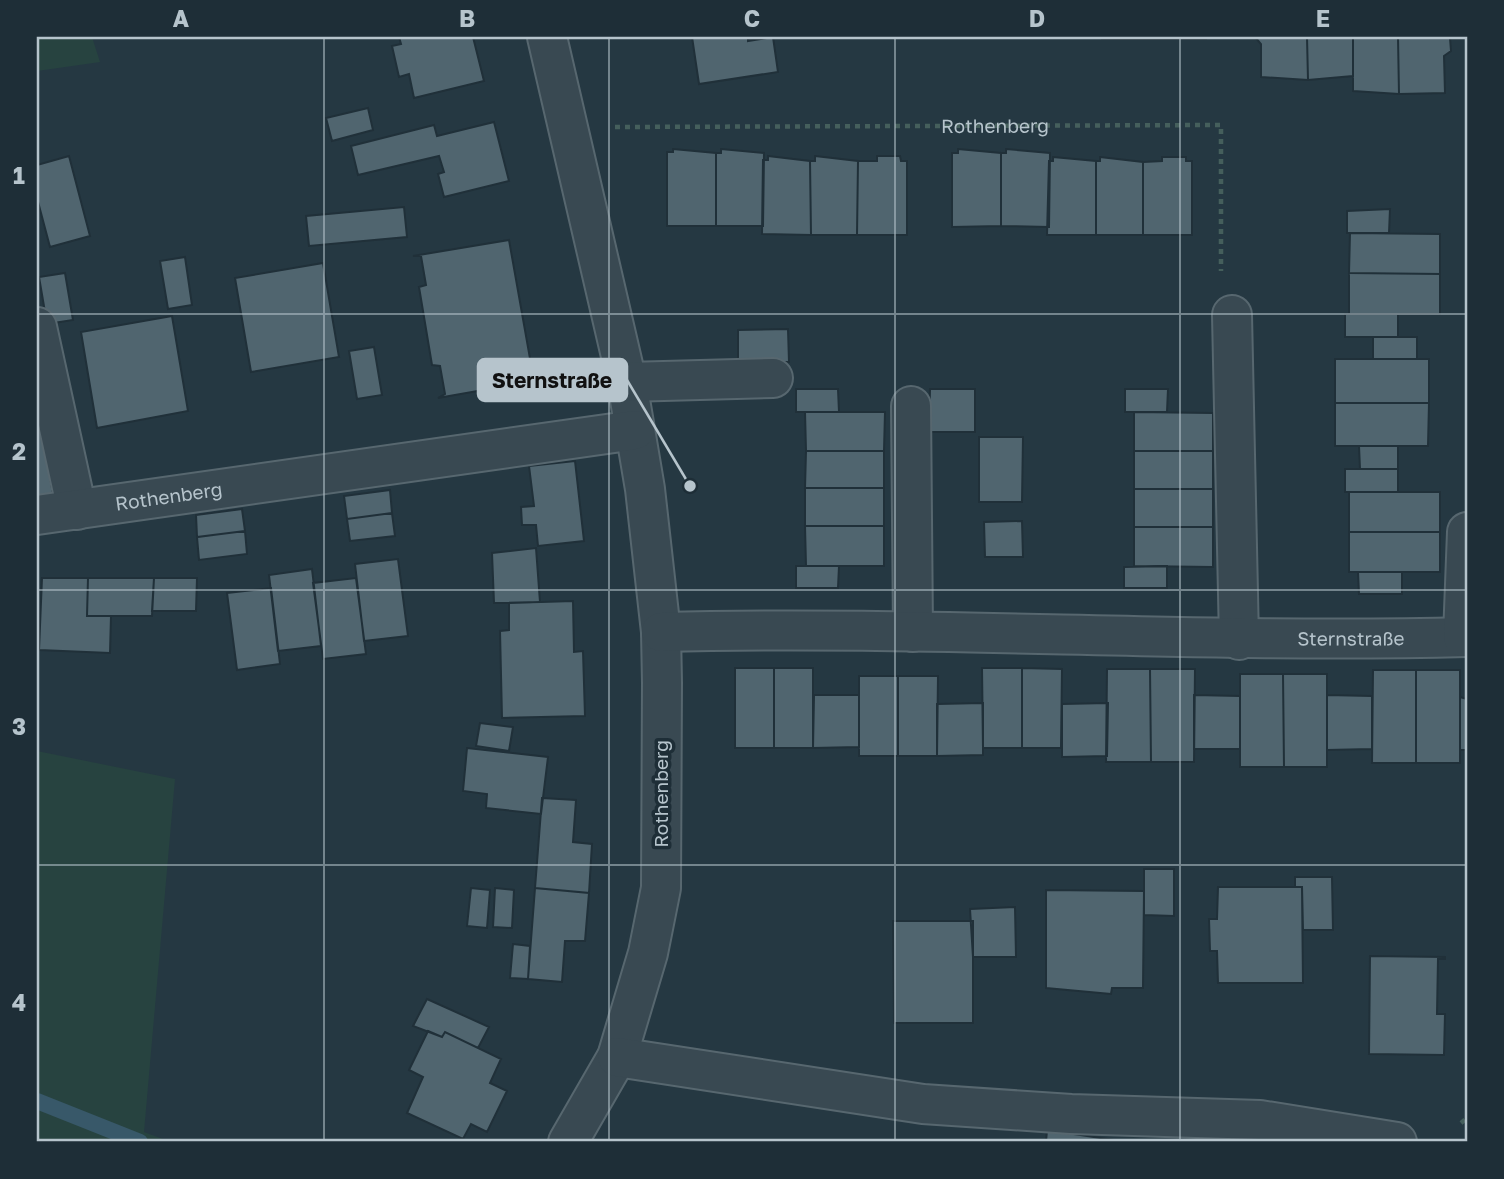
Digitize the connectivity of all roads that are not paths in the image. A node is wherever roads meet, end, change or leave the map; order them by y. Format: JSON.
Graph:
{"nodes":[{"id":1,"x":547,"y":37,"type":"edge"},
{"id":2,"x":1232,"y":315,"type":"road end"},
{"id":3,"x":37,"y":327,"type":"edge"},
{"id":4,"x":773,"y":378,"type":"dead end"},
{"id":5,"x":627,"y":382,"type":"junction"},
{"id":6,"x":911,"y":406,"type":"dead end"},
{"id":7,"x":635,"y":430,"type":"junction"},
{"id":8,"x":77,"y":510,"type":"junction"},
{"id":9,"x":37,"y":515,"type":"edge"},
{"id":10,"x":1467,"y":532,"type":"edge"},
{"id":11,"x":661,"y":632,"type":"junction"},
{"id":12,"x":912,"y":632,"type":"junction"},
{"id":13,"x":1465,"y":637,"type":"edge"},
{"id":14,"x":1238,"y":640,"type":"junction"},
{"id":15,"x":617,"y":1057,"type":"junction"},
{"id":16,"x":568,"y":1142,"type":"edge"},
{"id":17,"x":1397,"y":1142,"type":"edge"}],
"edges":[{"from":1,"to":5,"type":"street","name":"Rothenberg"},
{"from":2,"to":14,"type":"street"},
{"from":3,"to":8,"type":"street"},
{"from":4,"to":5,"type":"street"},
{"from":5,"to":7,"type":"street","name":"Rothenberg"},
{"from":6,"to":12,"type":"street"},
{"from":7,"to":8,"type":"street","name":"Rothenberg"},
{"from":7,"to":11,"type":"street","name":"Rothenberg"},
{"from":8,"to":9,"type":"street","name":"Rothenberg"},
{"from":10,"to":13,"type":"street","name":"Sternstraße"},
{"from":11,"to":12,"type":"street","name":"Sternstraße"},
{"from":11,"to":15,"type":"street","name":"Rothenberg"},
{"from":12,"to":14,"type":"street","name":"Sternstraße"},
{"from":13,"to":14,"type":"street","name":"Sternstraße"},
{"from":15,"to":16,"type":"street","name":"Rothenberg"},
{"from":15,"to":17,"type":"street"}]}
